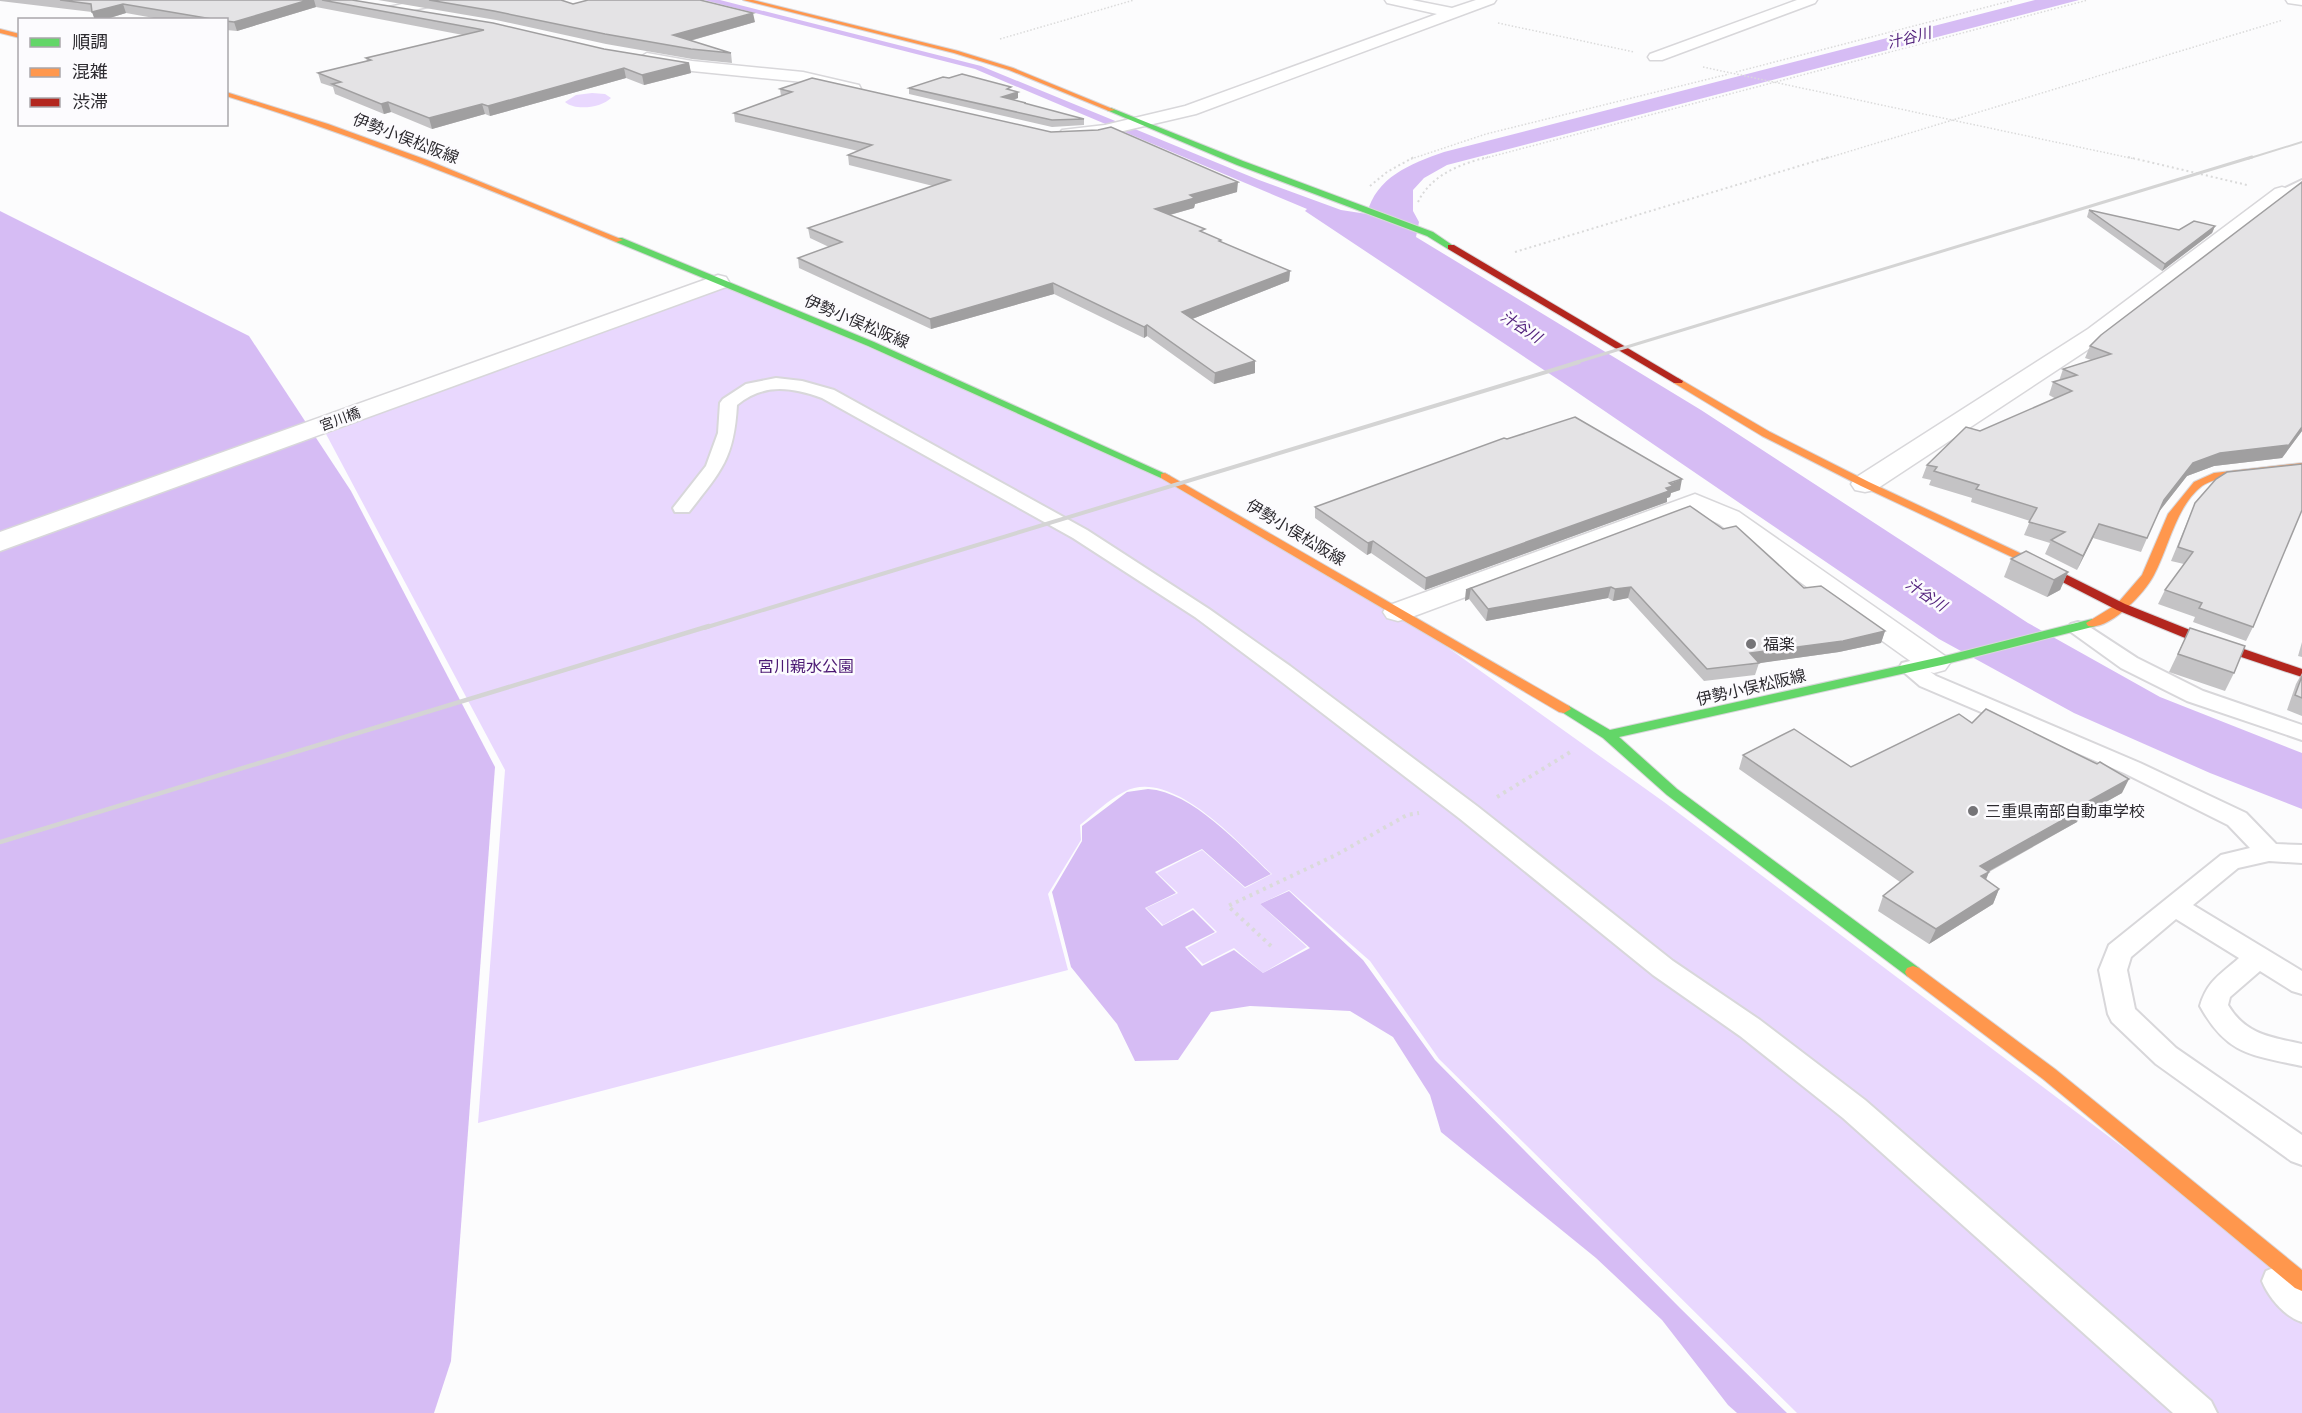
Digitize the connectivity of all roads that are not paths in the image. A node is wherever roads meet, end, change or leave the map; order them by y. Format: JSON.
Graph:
{"nodes":[{"id":1,"x":442,"y":0,"type":"edge"},
{"id":2,"x":746,"y":0,"type":"edge"},
{"id":3,"x":1392,"y":0,"type":"edge"},
{"id":4,"x":1489,"y":0,"type":"edge"},
{"id":5,"x":1810,"y":0,"type":"edge"},
{"id":6,"x":2293,"y":0,"type":"edge"},
{"id":7,"x":2302,"y":2,"type":"edge"},
{"id":8,"x":1453,"y":13,"type":"junction"},
{"id":9,"x":442,"y":17,"type":"edge"},
{"id":10,"x":0,"y":31,"type":"edge"},
{"id":11,"x":18,"y":36,"type":"edge"},
{"id":12,"x":627,"y":54,"type":"edge"},
{"id":13,"x":1656,"y":57,"type":"road end"},
{"id":14,"x":867,"y":92,"type":"edge"},
{"id":15,"x":228,"y":95,"type":"edge"},
{"id":16,"x":1138,"y":122,"type":"junction"},
{"id":17,"x":1052,"y":134,"type":"edge"},
{"id":18,"x":2292,"y":188,"type":"edge"},
{"id":19,"x":718,"y":282,"type":"junction"},
{"id":20,"x":2299,"y":468,"type":"edge"},
{"id":21,"x":1865,"y":484,"type":"junction"},
{"id":22,"x":682,"y":508,"type":"dead end"},
{"id":23,"x":0,"y":542,"type":"edge"},
{"id":24,"x":2121,"y":607,"type":"junction"},
{"id":25,"x":1398,"y":612,"type":"junction"},
{"id":26,"x":2075,"y":629,"type":"junction"},
{"id":27,"x":1930,"y":664,"type":"junction"},
{"id":28,"x":2302,"y":673,"type":"edge"},
{"id":29,"x":2302,"y":733,"type":"edge"},
{"id":30,"x":1608,"y":735,"type":"junction"},
{"id":31,"x":2269,"y":852,"type":"junction"},
{"id":32,"x":2302,"y":854,"type":"edge"},
{"id":33,"x":2175,"y":906,"type":"junction"},
{"id":34,"x":2259,"y":957,"type":"junction"},
{"id":35,"x":2300,"y":981,"type":"edge"},
{"id":36,"x":2302,"y":1055,"type":"edge"},
{"id":37,"x":2302,"y":1152,"type":"edge"},
{"id":38,"x":2208,"y":1205,"type":"junction"},
{"id":39,"x":2302,"y":1282,"type":"edge"},
{"id":40,"x":2302,"y":1307,"type":"edge"},
{"id":41,"x":2199,"y":1413,"type":"edge"}],
"edges":[{"from":1,"to":9,"type":"street"},
{"from":2,"to":16,"type":"main road"},
{"from":3,"to":8,"type":"street"},
{"from":4,"to":8,"type":"street"},
{"from":5,"to":13,"type":"street"},
{"from":6,"to":7,"type":"street"},
{"from":8,"to":16,"type":"street"},
{"from":10,"to":11,"type":"main road"},
{"from":12,"to":14,"type":"street"},
{"from":15,"to":19,"type":"main road","name":"伊勢小俣松阪線"},
{"from":16,"to":17,"type":"street"},
{"from":16,"to":21,"type":"main road"},
{"from":18,"to":21,"type":"street"},
{"from":19,"to":23,"type":"street","name":"宮川橋"},
{"from":19,"to":25,"type":"main road","name":"伊勢小俣松阪線"},
{"from":20,"to":24,"type":"main road","name":"伊勢小俣松阪線"},
{"from":21,"to":24,"type":"main road"},
{"from":22,"to":41,"type":"lane"},
{"from":24,"to":26,"type":"main road","name":"伊勢小俣松阪線"},
{"from":24,"to":28,"type":"main road"},
{"from":25,"to":27,"type":"street"},
{"from":25,"to":30,"type":"main road","name":"伊勢小俣松阪線"},
{"from":26,"to":27,"type":"main road","name":"伊勢小俣松阪線"},
{"from":26,"to":29,"type":"lane"},
{"from":27,"to":30,"type":"main road","name":"伊勢小俣松阪線"},
{"from":27,"to":31,"type":"lane"},
{"from":30,"to":38,"type":"main road"},
{"from":31,"to":32,"type":"lane"},
{"from":31,"to":33,"type":"lane"},
{"from":33,"to":34,"type":"lane"},
{"from":33,"to":37,"type":"lane"},
{"from":34,"to":35,"type":"lane"},
{"from":34,"to":36,"type":"lane"},
{"from":38,"to":39,"type":"main road"},
{"from":38,"to":40,"type":"lane"}]}
